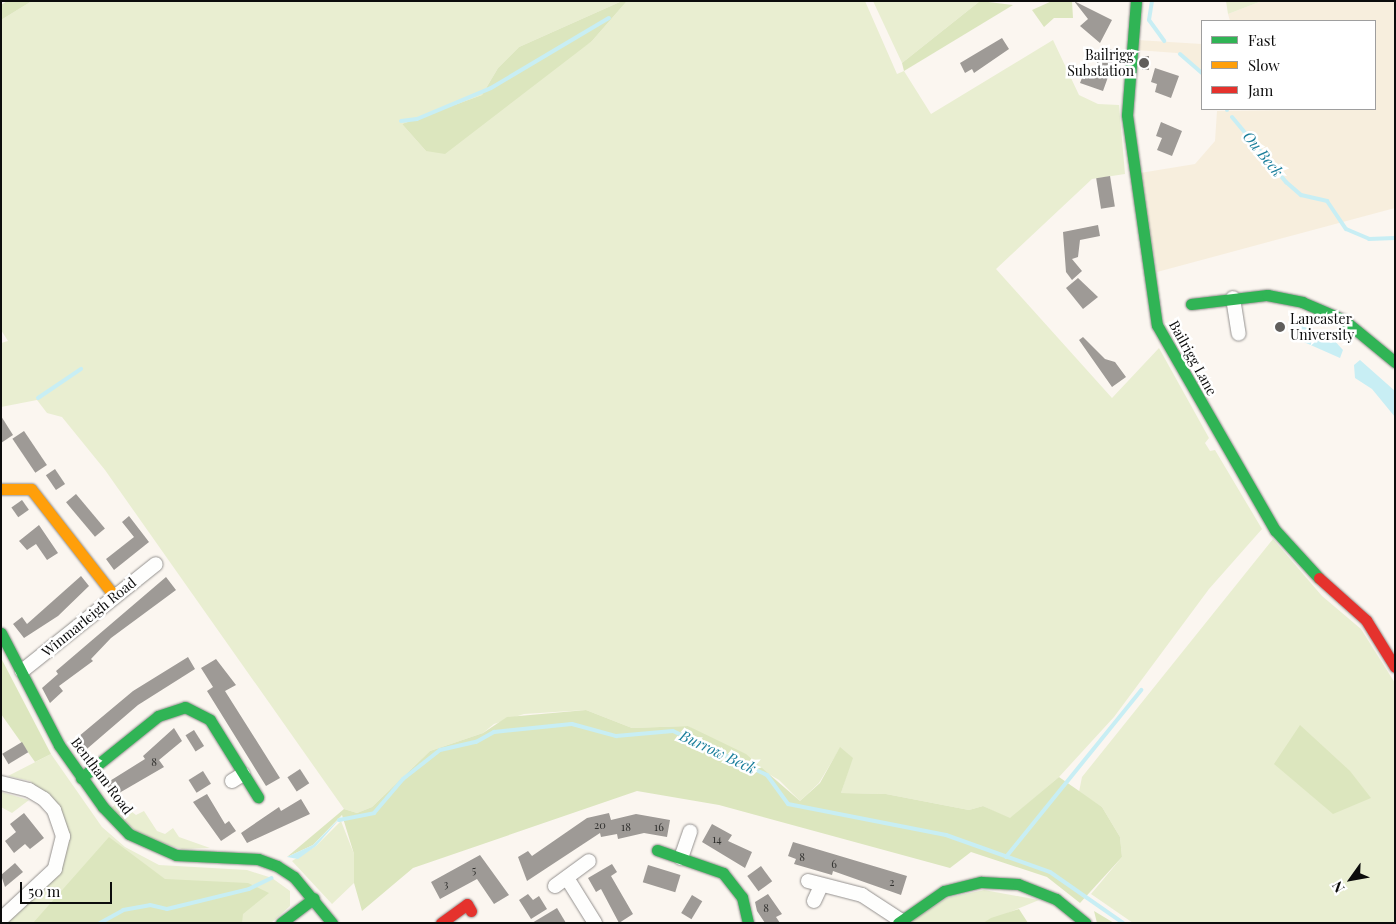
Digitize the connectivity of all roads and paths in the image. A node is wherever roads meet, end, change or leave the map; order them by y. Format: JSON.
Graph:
{"nodes":[{"id":1,"x":1136,"y":1,"type":"edge"},
{"id":2,"x":1233,"y":298,"type":"junction"},
{"id":3,"x":1191,"y":304,"type":"dead end"},
{"id":4,"x":1239,"y":334,"type":"dead end"},
{"id":5,"x":1395,"y":362,"type":"edge"},
{"id":6,"x":1,"y":489,"type":"edge"},
{"id":7,"x":156,"y":564,"type":"dead end"},
{"id":8,"x":116,"y":597,"type":"junction"},
{"id":9,"x":1,"y":633,"type":"edge"},
{"id":10,"x":1395,"y":667,"type":"edge"},
{"id":11,"x":22,"y":671,"type":"junction"},
{"id":12,"x":81,"y":778,"type":"junction"},
{"id":13,"x":1,"y":783,"type":"edge"},
{"id":14,"x":258,"y":797,"type":"dead end"},
{"id":15,"x":690,"y":832,"type":"dead end"},
{"id":16,"x":657,"y":850,"type":"dead end"},
{"id":17,"x":681,"y":858,"type":"junction"},
{"id":18,"x":589,"y":861,"type":"dead end"},
{"id":19,"x":314,"y":898,"type":"junction"},
{"id":20,"x":814,"y":901,"type":"dead end"},
{"id":21,"x":471,"y":910,"type":"dead end"},
{"id":22,"x":1,"y":919,"type":"edge"},
{"id":23,"x":899,"y":921,"type":"edge"},
{"id":24,"x":281,"y":923,"type":"edge"},
{"id":25,"x":332,"y":923,"type":"edge"},
{"id":26,"x":441,"y":923,"type":"edge"},
{"id":27,"x":595,"y":923,"type":"edge"},
{"id":28,"x":748,"y":923,"type":"edge"},
{"id":29,"x":1086,"y":923,"type":"edge"}],
"edges":[{"from":1,"to":10,"type":"street","name":"Bailrigg Lane"},
{"from":2,"to":3,"type":"street"},
{"from":2,"to":4,"type":"street"},
{"from":2,"to":5,"type":"street"},
{"from":6,"to":8,"type":"street"},
{"from":7,"to":8,"type":"street","name":"Winmarleigh Road"},
{"from":8,"to":11,"type":"street","name":"Winmarleigh Road"},
{"from":9,"to":11,"type":"street","name":"Bentham Road"},
{"from":11,"to":12,"type":"street","name":"Bentham Road"},
{"from":12,"to":14,"type":"street"},
{"from":12,"to":19,"type":"street","name":"Bentham Road"},
{"from":13,"to":22,"type":"street"},
{"from":15,"to":17,"type":"street"},
{"from":16,"to":17,"type":"street"},
{"from":17,"to":28,"type":"street"},
{"from":18,"to":27,"type":"street"},
{"from":19,"to":24,"type":"street"},
{"from":19,"to":25,"type":"street","name":"Bentham Road"},
{"from":20,"to":23,"type":"street"},
{"from":21,"to":26,"type":"street"},
{"from":23,"to":29,"type":"street"}]}
